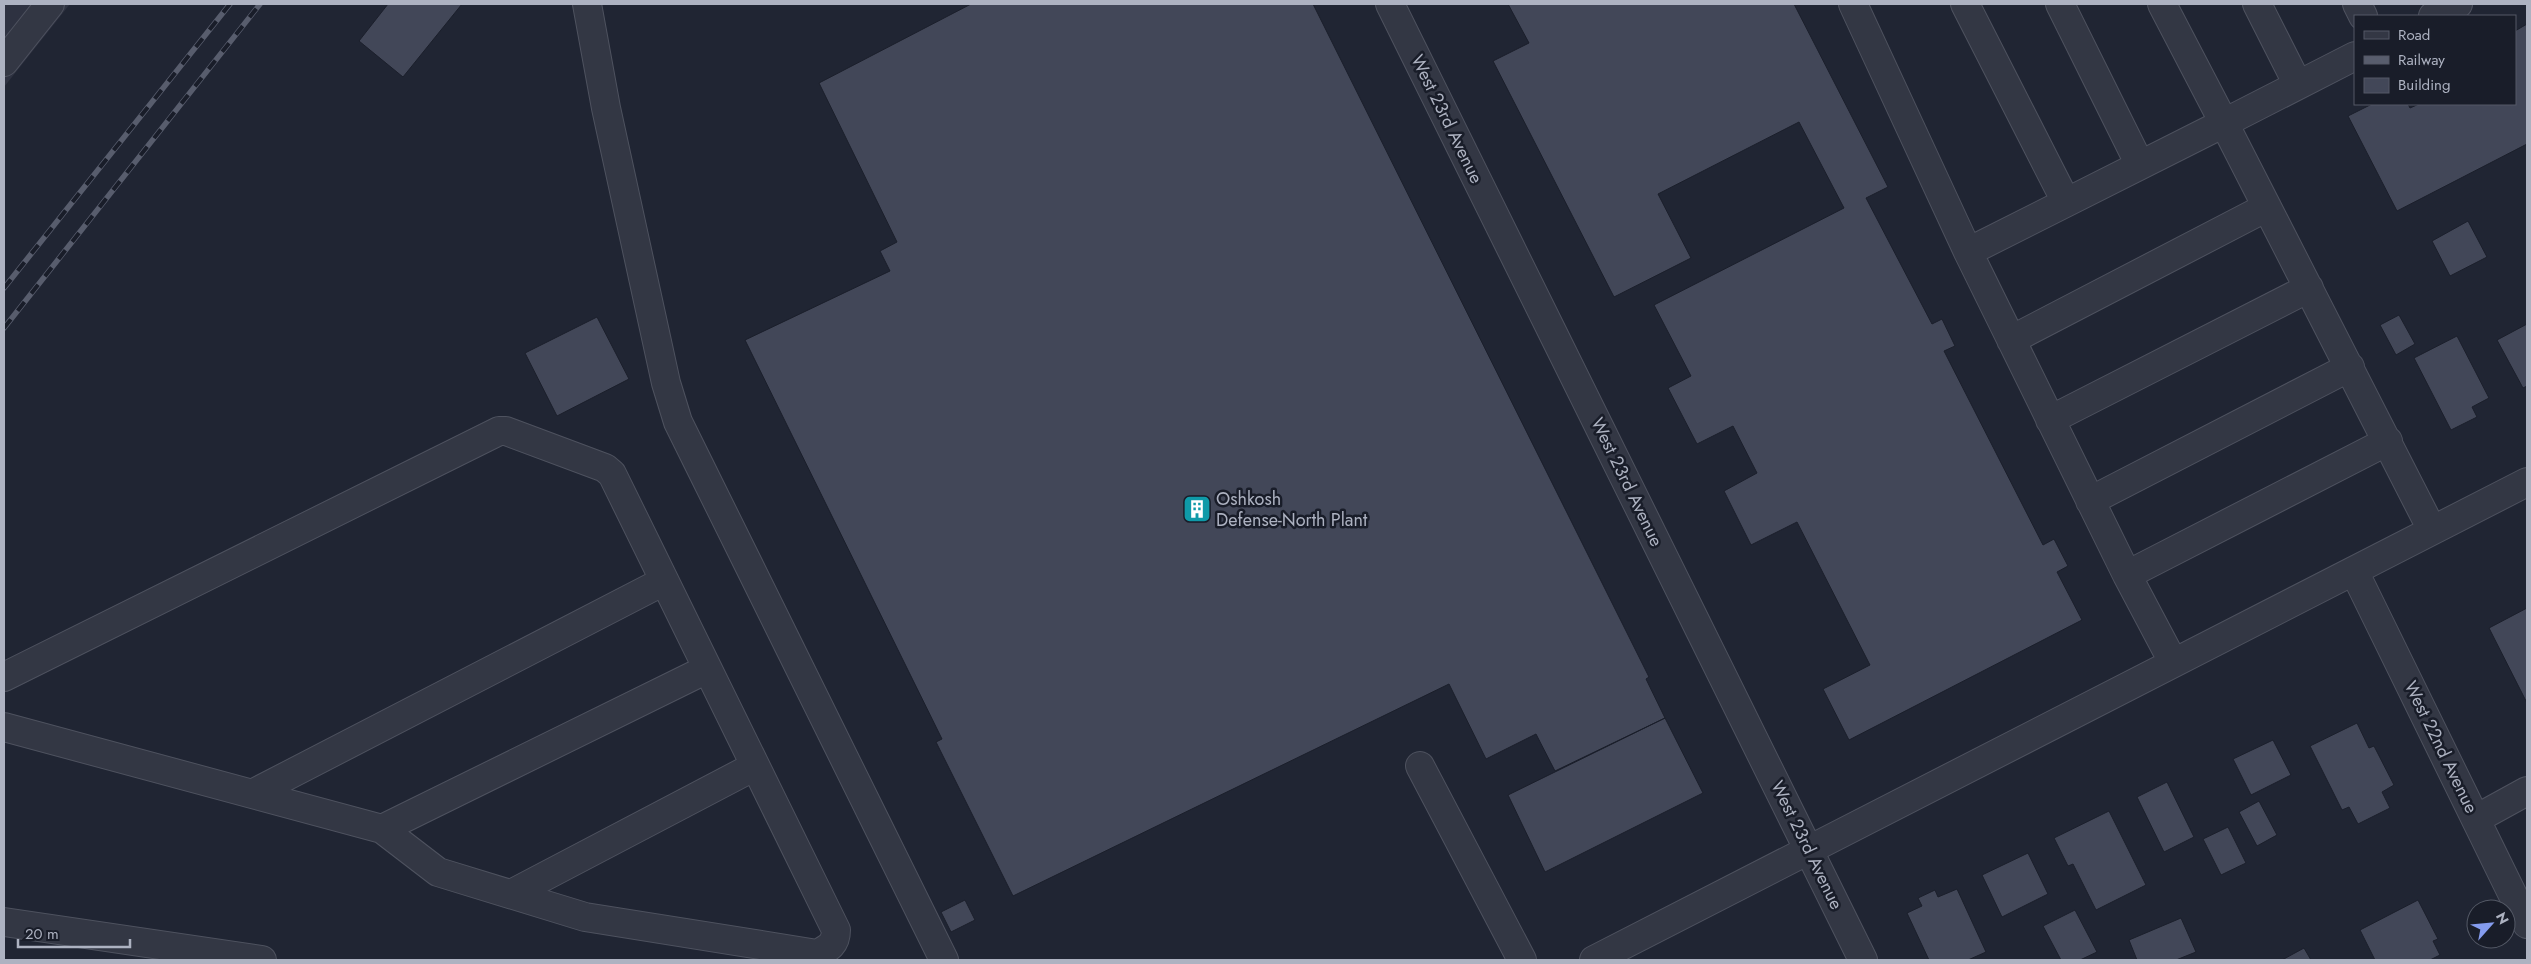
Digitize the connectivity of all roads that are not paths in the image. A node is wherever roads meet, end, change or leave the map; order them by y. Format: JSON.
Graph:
{"nodes":[{"id":1,"x":50,"y":4,"type":"edge"},
{"id":2,"x":587,"y":4,"type":"edge"},
{"id":3,"x":1390,"y":4,"type":"edge"},
{"id":4,"x":1853,"y":4,"type":"edge"},
{"id":5,"x":1965,"y":4,"type":"edge"},
{"id":6,"x":2060,"y":4,"type":"edge"},
{"id":7,"x":2162,"y":4,"type":"edge"},
{"id":8,"x":2257,"y":4,"type":"edge"},
{"id":9,"x":2354,"y":57,"type":"edge"},
{"id":10,"x":4,"y":62,"type":"edge"},
{"id":11,"x":2298,"y":85,"type":"junction"},
{"id":12,"x":2224,"y":123,"type":"junction"},
{"id":13,"x":2140,"y":165,"type":"junction"},
{"id":14,"x":2066,"y":202,"type":"junction"},
{"id":15,"x":2267,"y":206,"type":"junction"},
{"id":16,"x":1968,"y":252,"type":"junction"},
{"id":17,"x":2309,"y":288,"type":"junction"},
{"id":18,"x":2011,"y":340,"type":"junction"},
{"id":19,"x":2350,"y":367,"type":"junction"},
{"id":20,"x":2050,"y":420,"type":"junction"},
{"id":21,"x":2388,"y":441,"type":"junction"},
{"id":22,"x":2527,"y":482,"type":"edge"},
{"id":23,"x":2090,"y":501,"type":"junction"},
{"id":24,"x":2432,"y":530,"type":"junction"},
{"id":25,"x":2354,"y":571,"type":"junction"},
{"id":26,"x":2127,"y":574,"type":"junction"},
{"id":27,"x":664,"y":580,"type":"junction"},
{"id":28,"x":2173,"y":662,"type":"junction"},
{"id":29,"x":707,"y":669,"type":"junction"},
{"id":30,"x":4,"y":677,"type":"edge"},
{"id":31,"x":4,"y":727,"type":"edge"},
{"id":32,"x":755,"y":766,"type":"junction"},
{"id":33,"x":1420,"y":766,"type":"dead end"},
{"id":34,"x":2527,"y":792,"type":"edge"},
{"id":35,"x":252,"y":794,"type":"junction"},
{"id":36,"x":2476,"y":819,"type":"junction"},
{"id":37,"x":382,"y":829,"type":"junction"},
{"id":38,"x":1809,"y":848,"type":"junction"},
{"id":39,"x":511,"y":894,"type":"junction"},
{"id":40,"x":4,"y":922,"type":"edge"},
{"id":41,"x":2527,"y":924,"type":"edge"},
{"id":42,"x":939,"y":950,"type":"edge"},
{"id":43,"x":262,"y":960,"type":"edge"},
{"id":44,"x":1522,"y":960,"type":"edge"},
{"id":45,"x":1594,"y":960,"type":"edge"},
{"id":46,"x":1863,"y":960,"type":"edge"}],
"edges":[{"from":1,"to":10,"type":"street"},
{"from":2,"to":42,"type":"street"},
{"from":3,"to":38,"type":"street","name":"West 23rd Avenue"},
{"from":4,"to":16,"type":"street"},
{"from":5,"to":14,"type":"street"},
{"from":6,"to":13,"type":"street"},
{"from":7,"to":12,"type":"street"},
{"from":8,"to":11,"type":"street"},
{"from":9,"to":11,"type":"street"},
{"from":11,"to":12,"type":"street"},
{"from":12,"to":13,"type":"street"},
{"from":12,"to":15,"type":"street"},
{"from":13,"to":14,"type":"street"},
{"from":14,"to":16,"type":"street"},
{"from":15,"to":17,"type":"street"},
{"from":15,"to":18,"type":"street"},
{"from":16,"to":18,"type":"street"},
{"from":17,"to":19,"type":"street"},
{"from":17,"to":20,"type":"street"},
{"from":18,"to":20,"type":"street"},
{"from":19,"to":21,"type":"street"},
{"from":19,"to":23,"type":"street"},
{"from":20,"to":23,"type":"street"},
{"from":21,"to":24,"type":"street"},
{"from":21,"to":26,"type":"street"},
{"from":22,"to":24,"type":"street"},
{"from":23,"to":26,"type":"street"},
{"from":24,"to":25,"type":"street"},
{"from":25,"to":28,"type":"street"},
{"from":25,"to":36,"type":"street","name":"West 22nd Avenue"},
{"from":26,"to":28,"type":"street"},
{"from":27,"to":29,"type":"street"},
{"from":27,"to":30,"type":"street"},
{"from":27,"to":35,"type":"street"},
{"from":28,"to":38,"type":"street"},
{"from":29,"to":32,"type":"street"},
{"from":29,"to":37,"type":"street"},
{"from":31,"to":35,"type":"street"},
{"from":32,"to":39,"type":"street"},
{"from":32,"to":39,"type":"street"},
{"from":33,"to":44,"type":"street"},
{"from":34,"to":36,"type":"street"},
{"from":35,"to":37,"type":"street"},
{"from":36,"to":41,"type":"street","name":"West 22nd Avenue"},
{"from":37,"to":39,"type":"street"},
{"from":38,"to":45,"type":"street"},
{"from":38,"to":46,"type":"street","name":"West 23rd Avenue"},
{"from":40,"to":43,"type":"street"}]}
